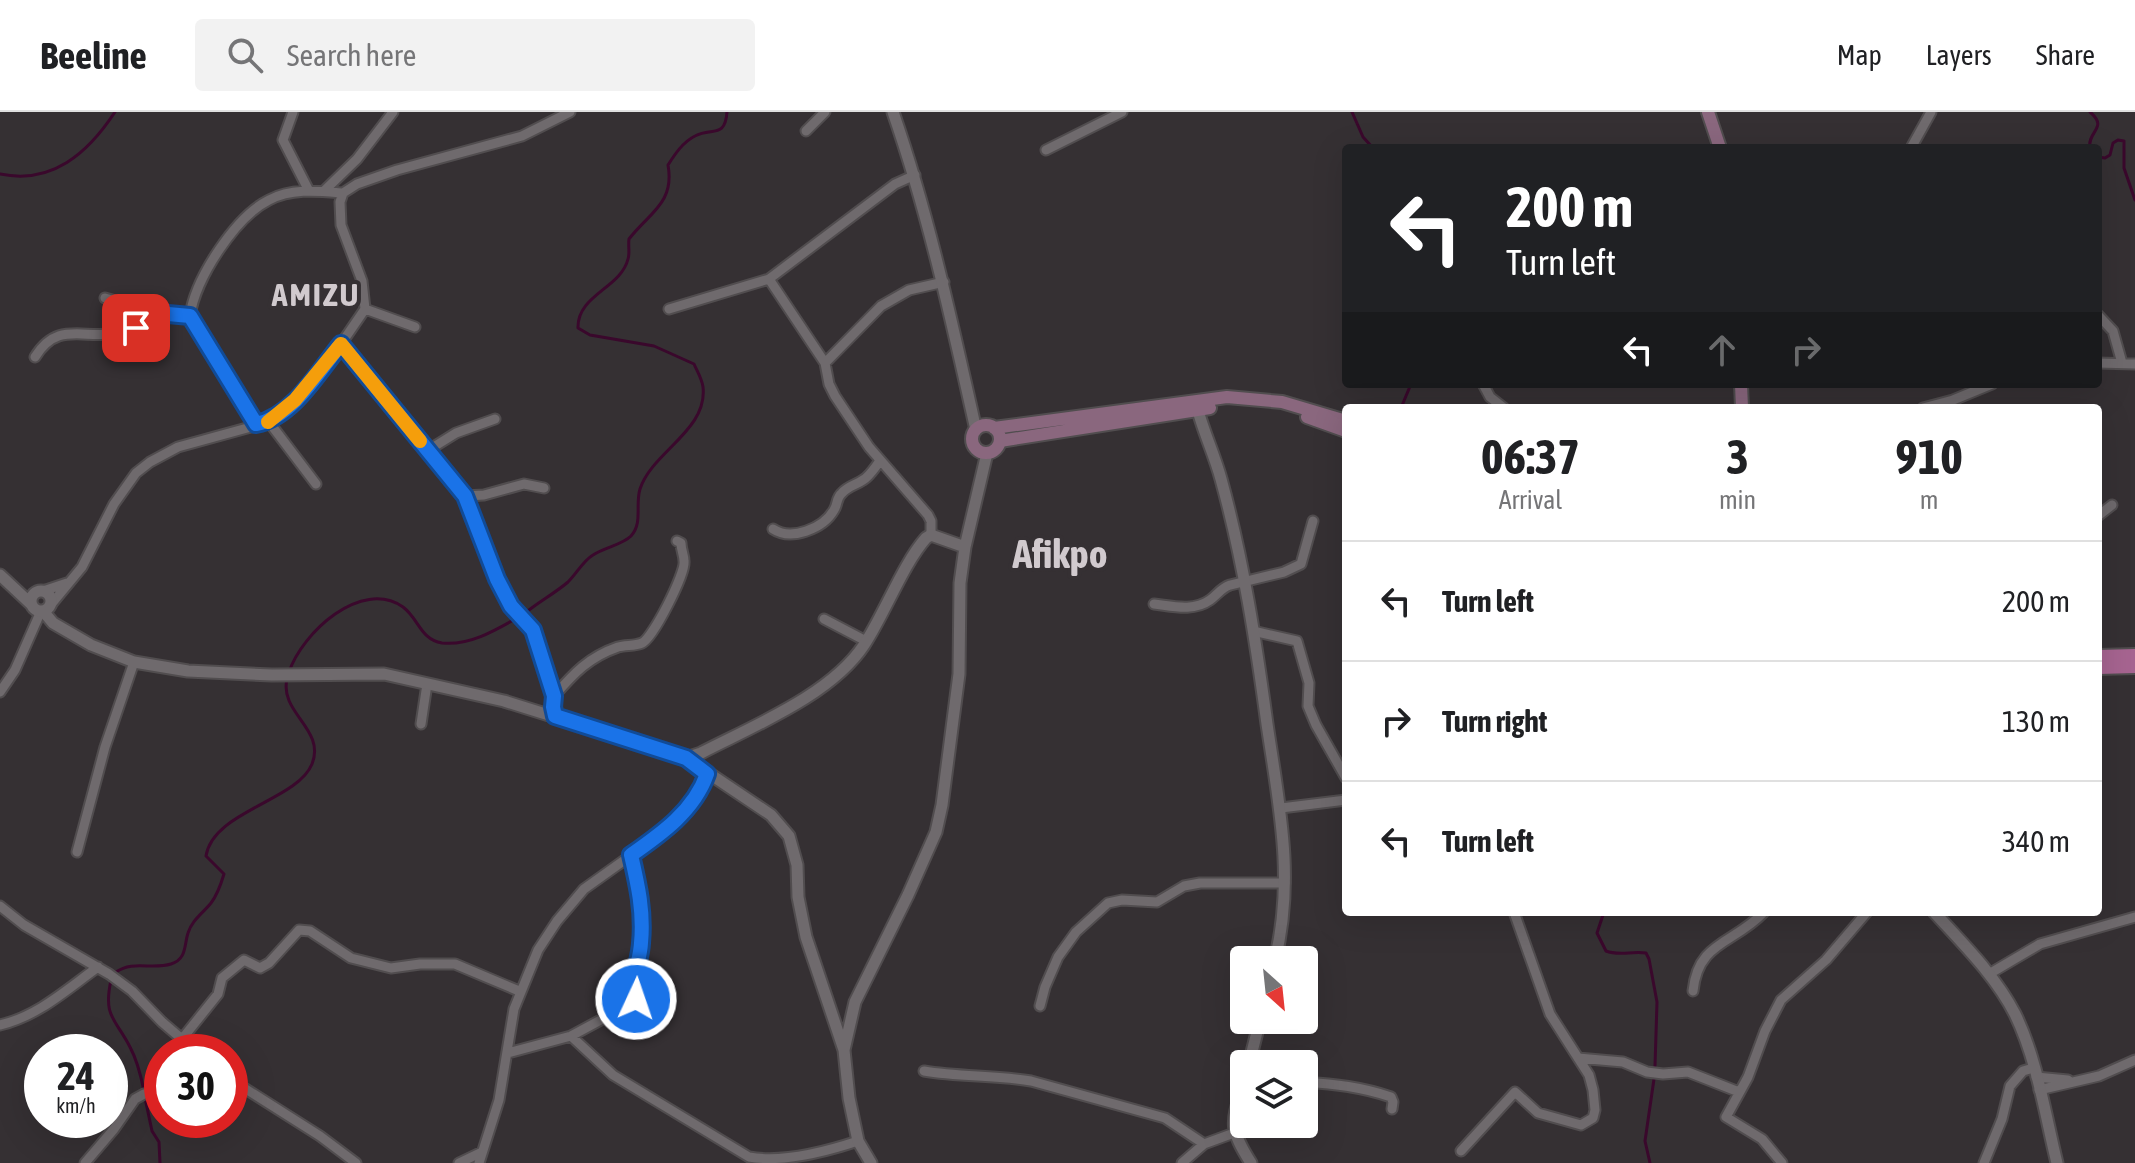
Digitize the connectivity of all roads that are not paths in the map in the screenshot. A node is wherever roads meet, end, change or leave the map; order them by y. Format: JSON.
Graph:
{"nodes":[{"id":1,"x":293,"y":112,"type":"edge"},
{"id":2,"x":393,"y":112,"type":"edge"},
{"id":3,"x":570,"y":112,"type":"edge"},
{"id":4,"x":825,"y":112,"type":"edge"},
{"id":5,"x":893,"y":112,"type":"edge"},
{"id":6,"x":1122,"y":112,"type":"edge"},
{"id":7,"x":1708,"y":112,"type":"edge"},
{"id":8,"x":1931,"y":112,"type":"edge"},
{"id":9,"x":556,"y":114,"type":"edge"},
{"id":10,"x":806,"y":131,"type":"dead end"},
{"id":11,"x":1719,"y":144,"type":"edge"},
{"id":12,"x":1913,"y":144,"type":"edge"},
{"id":13,"x":1046,"y":150,"type":"dead end"},
{"id":14,"x":915,"y":175,"type":"junction"},
{"id":15,"x":308,"y":189,"type":"junction"},
{"id":16,"x":324,"y":191,"type":"junction"},
{"id":17,"x":343,"y":193,"type":"junction"},
{"id":18,"x":769,"y":279,"type":"junction"},
{"id":19,"x":944,"y":282,"type":"junction"},
{"id":20,"x":105,"y":298,"type":"dead end"},
{"id":21,"x":365,"y":309,"type":"junction"},
{"id":22,"x":669,"y":309,"type":"dead end"},
{"id":23,"x":157,"y":313,"type":"junction"},
{"id":24,"x":190,"y":316,"type":"junction"},
{"id":25,"x":2102,"y":319,"type":"edge"},
{"id":26,"x":415,"y":327,"type":"dead end"},
{"id":27,"x":341,"y":344,"type":"junction"},
{"id":28,"x":35,"y":357,"type":"dead end"},
{"id":29,"x":825,"y":363,"type":"junction"},
{"id":30,"x":2102,"y":363,"type":"edge"},
{"id":31,"x":2122,"y":363,"type":"junction"},
{"id":32,"x":2135,"y":364,"type":"edge"},
{"id":33,"x":1485,"y":388,"type":"edge"},
{"id":34,"x":1982,"y":388,"type":"edge"},
{"id":35,"x":1499,"y":404,"type":"edge"},
{"id":36,"x":1938,"y":404,"type":"edge"},
{"id":37,"x":1196,"y":406,"type":"junction"},
{"id":38,"x":495,"y":419,"type":"dead end"},
{"id":39,"x":1342,"y":420,"type":"edge"},
{"id":40,"x":269,"y":422,"type":"junction"},
{"id":41,"x":256,"y":424,"type":"junction"},
{"id":42,"x":994,"y":428,"type":"junction"},
{"id":43,"x":976,"y":430,"type":"junction"},
{"id":44,"x":1342,"y":430,"type":"edge"},
{"id":45,"x":1000,"y":441,"type":"junction"},
{"id":46,"x":427,"y":451,"type":"junction"},
{"id":47,"x":987,"y":453,"type":"junction"},
{"id":48,"x":880,"y":461,"type":"junction"},
{"id":49,"x":316,"y":484,"type":"dead end"},
{"id":50,"x":544,"y":488,"type":"dead end"},
{"id":51,"x":465,"y":496,"type":"junction"},
{"id":52,"x":2112,"y":505,"type":"dead end"},
{"id":53,"x":2102,"y":513,"type":"edge"},
{"id":54,"x":1313,"y":521,"type":"dead end"},
{"id":55,"x":773,"y":529,"type":"dead end"},
{"id":56,"x":931,"y":535,"type":"junction"},
{"id":57,"x":677,"y":541,"type":"dead end"},
{"id":58,"x":965,"y":547,"type":"junction"},
{"id":59,"x":0,"y":575,"type":"edge"},
{"id":60,"x":1243,"y":581,"type":"junction"},
{"id":61,"x":67,"y":583,"type":"junction"},
{"id":62,"x":17,"y":589,"type":"junction"},
{"id":63,"x":40,"y":591,"type":"junction"},
{"id":64,"x":1154,"y":604,"type":"dead end"},
{"id":65,"x":41,"y":608,"type":"junction"},
{"id":66,"x":824,"y":619,"type":"dead end"},
{"id":67,"x":53,"y":623,"type":"junction"},
{"id":68,"x":36,"y":625,"type":"junction"},
{"id":69,"x":1253,"y":631,"type":"junction"},
{"id":70,"x":866,"y":641,"type":"junction"},
{"id":71,"x":2135,"y":656,"type":"edge"},
{"id":72,"x":2102,"y":657,"type":"edge"},
{"id":73,"x":134,"y":662,"type":"junction"},
{"id":74,"x":2135,"y":666,"type":"edge"},
{"id":75,"x":2102,"y":667,"type":"edge"},
{"id":76,"x":427,"y":684,"type":"junction"},
{"id":77,"x":0,"y":692,"type":"edge"},
{"id":78,"x":554,"y":696,"type":"junction"},
{"id":79,"x":555,"y":716,"type":"junction"},
{"id":80,"x":421,"y":724,"type":"dead end"},
{"id":81,"x":713,"y":748,"type":"junction"},
{"id":82,"x":686,"y":758,"type":"junction"},
{"id":83,"x":1342,"y":773,"type":"edge"},
{"id":84,"x":707,"y":774,"type":"junction"},
{"id":85,"x":1342,"y":800,"type":"edge"},
{"id":86,"x":1281,"y":808,"type":"junction"},
{"id":87,"x":77,"y":852,"type":"dead end"},
{"id":88,"x":631,"y":855,"type":"junction"},
{"id":89,"x":1285,"y":883,"type":"junction"},
{"id":90,"x":0,"y":906,"type":"edge"},
{"id":91,"x":1515,"y":916,"type":"edge"},
{"id":92,"x":1760,"y":916,"type":"edge"},
{"id":93,"x":1864,"y":916,"type":"edge"},
{"id":94,"x":1938,"y":916,"type":"edge"},
{"id":95,"x":2135,"y":917,"type":"edge"},
{"id":96,"x":1277,"y":946,"type":"edge"},
{"id":97,"x":98,"y":967,"type":"junction"},
{"id":98,"x":1989,"y":974,"type":"junction"},
{"id":99,"x":519,"y":991,"type":"junction"},
{"id":100,"x":1693,"y":991,"type":"dead end"},
{"id":101,"x":854,"y":1006,"type":"junction"},
{"id":102,"x":1040,"y":1006,"type":"dead end"},
{"id":103,"x":832,"y":1013,"type":"junction"},
{"id":104,"x":0,"y":1025,"type":"edge"},
{"id":105,"x":177,"y":1034,"type":"edge"},
{"id":106,"x":186,"y":1034,"type":"edge"},
{"id":107,"x":571,"y":1036,"type":"junction"},
{"id":108,"x":844,"y":1050,"type":"junction"},
{"id":109,"x":508,"y":1053,"type":"junction"},
{"id":110,"x":1578,"y":1058,"type":"junction"},
{"id":111,"x":2135,"y":1060,"type":"edge"},
{"id":112,"x":924,"y":1071,"type":"dead end"},
{"id":113,"x":2034,"y":1073,"type":"junction"},
{"id":114,"x":2076,"y":1080,"type":"junction"},
{"id":115,"x":1318,"y":1083,"type":"edge"},
{"id":116,"x":2039,"y":1090,"type":"junction"},
{"id":117,"x":1739,"y":1092,"type":"junction"},
{"id":118,"x":144,"y":1094,"type":"edge"},
{"id":119,"x":248,"y":1095,"type":"edge"},
{"id":120,"x":1392,"y":1109,"type":"dead end"},
{"id":121,"x":1230,"y":1134,"type":"edge"},
{"id":122,"x":1237,"y":1138,"type":"edge"},
{"id":123,"x":858,"y":1141,"type":"junction"},
{"id":124,"x":1204,"y":1144,"type":"junction"},
{"id":125,"x":1461,"y":1151,"type":"dead end"},
{"id":126,"x":482,"y":1152,"type":"junction"},
{"id":127,"x":85,"y":1163,"type":"edge"},
{"id":128,"x":356,"y":1163,"type":"edge"},
{"id":129,"x":459,"y":1163,"type":"edge"},
{"id":130,"x":479,"y":1163,"type":"edge"},
{"id":131,"x":871,"y":1163,"type":"edge"},
{"id":132,"x":1182,"y":1163,"type":"edge"},
{"id":133,"x":1251,"y":1163,"type":"edge"},
{"id":134,"x":1782,"y":1163,"type":"edge"},
{"id":135,"x":1984,"y":1163,"type":"edge"},
{"id":136,"x":2057,"y":1163,"type":"edge"}],
"edges":[{"from":1,"to":15,"type":"street"},
{"from":2,"to":16,"type":"street"},
{"from":3,"to":9,"type":"street"},
{"from":4,"to":10,"type":"street"},
{"from":5,"to":14,"type":"street"},
{"from":6,"to":13,"type":"street"},
{"from":7,"to":11,"type":"main road"},
{"from":8,"to":12,"type":"street"},
{"from":9,"to":17,"type":"street"},
{"from":14,"to":18,"type":"street"},
{"from":14,"to":19,"type":"street"},
{"from":15,"to":16,"type":"street"},
{"from":15,"to":24,"type":"street"},
{"from":16,"to":17,"type":"street"},
{"from":17,"to":21,"type":"street"},
{"from":18,"to":22,"type":"street"},
{"from":18,"to":29,"type":"street"},
{"from":19,"to":29,"type":"street"},
{"from":19,"to":43,"type":"street"},
{"from":20,"to":23,"type":"street"},
{"from":21,"to":26,"type":"street"},
{"from":21,"to":27,"type":"street"},
{"from":23,"to":24,"type":"street"},
{"from":23,"to":28,"type":"street"},
{"from":24,"to":41,"type":"street"},
{"from":25,"to":31,"type":"street"},
{"from":27,"to":40,"type":"street"},
{"from":27,"to":46,"type":"street"},
{"from":29,"to":48,"type":"street"},
{"from":30,"to":31,"type":"street"},
{"from":31,"to":32,"type":"street"},
{"from":33,"to":35,"type":"street"},
{"from":34,"to":36,"type":"street"},
{"from":37,"to":39,"type":"main road"},
{"from":37,"to":42,"type":"main road"},
{"from":37,"to":44,"type":"main road"},
{"from":37,"to":45,"type":"main road"},
{"from":37,"to":60,"type":"street"},
{"from":38,"to":46,"type":"street"},
{"from":40,"to":41,"type":"street"},
{"from":40,"to":49,"type":"street"},
{"from":41,"to":61,"type":"street"},
{"from":42,"to":43,"type":"main road"},
{"from":42,"to":45,"type":"main road"},
{"from":43,"to":47,"type":"main road"},
{"from":45,"to":47,"type":"main road"},
{"from":46,"to":51,"type":"street"},
{"from":47,"to":58,"type":"street"},
{"from":48,"to":55,"type":"street"},
{"from":48,"to":56,"type":"street"},
{"from":50,"to":51,"type":"street"},
{"from":51,"to":78,"type":"street"},
{"from":52,"to":53,"type":"street"},
{"from":54,"to":60,"type":"street"},
{"from":56,"to":58,"type":"street"},
{"from":56,"to":70,"type":"street"},
{"from":57,"to":78,"type":"street"},
{"from":58,"to":101,"type":"street"},
{"from":59,"to":62,"type":"street"},
{"from":60,"to":64,"type":"street"},
{"from":60,"to":69,"type":"street"},
{"from":61,"to":63,"type":"street"},
{"from":61,"to":65,"type":"street"},
{"from":62,"to":63,"type":"street"},
{"from":62,"to":65,"type":"street"},
{"from":63,"to":65,"type":"street"},
{"from":63,"to":65,"type":"street"},
{"from":65,"to":67,"type":"street"},
{"from":65,"to":68,"type":"street"},
{"from":66,"to":70,"type":"street"},
{"from":67,"to":68,"type":"street"},
{"from":67,"to":73,"type":"street"},
{"from":68,"to":77,"type":"street"},
{"from":69,"to":83,"type":"street"},
{"from":69,"to":86,"type":"street"},
{"from":70,"to":81,"type":"street"},
{"from":71,"to":72,"type":"main road"},
{"from":73,"to":76,"type":"street"},
{"from":73,"to":87,"type":"street"},
{"from":74,"to":75,"type":"main road"},
{"from":76,"to":79,"type":"street"},
{"from":76,"to":80,"type":"street"},
{"from":78,"to":79,"type":"street"},
{"from":79,"to":82,"type":"street"},
{"from":81,"to":82,"type":"street"},
{"from":81,"to":84,"type":"street"},
{"from":82,"to":84,"type":"street"},
{"from":84,"to":88,"type":"street"},
{"from":84,"to":103,"type":"street"},
{"from":85,"to":86,"type":"street"},
{"from":86,"to":89,"type":"street"},
{"from":88,"to":99,"type":"street"},
{"from":88,"to":107,"type":"street"},
{"from":89,"to":96,"type":"street"},
{"from":89,"to":102,"type":"street"},
{"from":90,"to":97,"type":"street"},
{"from":91,"to":110,"type":"street"},
{"from":92,"to":100,"type":"street"},
{"from":93,"to":117,"type":"street"},
{"from":94,"to":98,"type":"street"},
{"from":95,"to":98,"type":"street"},
{"from":97,"to":104,"type":"street"},
{"from":97,"to":105,"type":"street"},
{"from":98,"to":113,"type":"street"},
{"from":99,"to":106,"type":"street"},
{"from":99,"to":109,"type":"street"},
{"from":101,"to":103,"type":"street"},
{"from":101,"to":108,"type":"street"},
{"from":103,"to":108,"type":"street"},
{"from":107,"to":109,"type":"street"},
{"from":107,"to":123,"type":"street"},
{"from":108,"to":123,"type":"street"},
{"from":109,"to":126,"type":"street"},
{"from":110,"to":117,"type":"street"},
{"from":110,"to":125,"type":"street"},
{"from":111,"to":114,"type":"street"},
{"from":112,"to":124,"type":"street"},
{"from":113,"to":114,"type":"street"},
{"from":113,"to":116,"type":"street"},
{"from":113,"to":135,"type":"street"},
{"from":114,"to":116,"type":"street"},
{"from":115,"to":120,"type":"street"},
{"from":116,"to":136,"type":"street"},
{"from":117,"to":134,"type":"street"},
{"from":118,"to":127,"type":"street"},
{"from":119,"to":128,"type":"street"},
{"from":121,"to":124,"type":"street"},
{"from":122,"to":133,"type":"street"},
{"from":123,"to":131,"type":"street"},
{"from":124,"to":132,"type":"street"},
{"from":126,"to":129,"type":"street"},
{"from":126,"to":130,"type":"street"}]}
